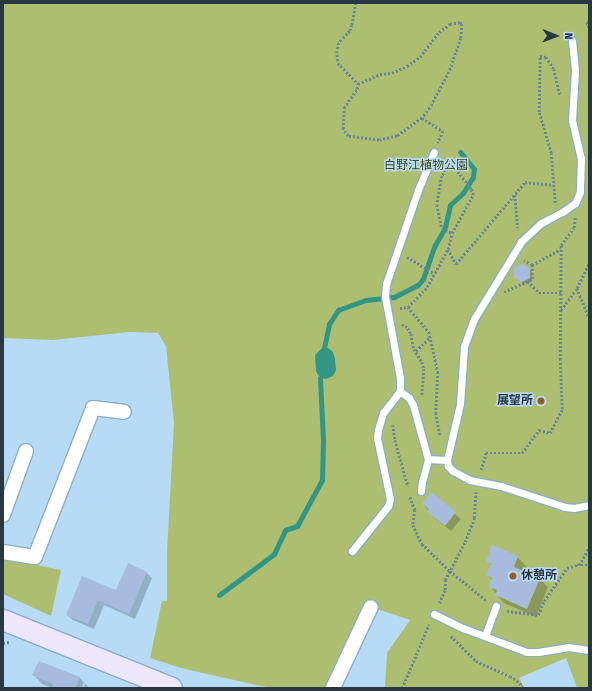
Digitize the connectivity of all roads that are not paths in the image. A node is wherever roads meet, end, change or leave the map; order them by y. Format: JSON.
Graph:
{"nodes":[{"id":1,"x":572,"y":41,"type":"dead end"},
{"id":2,"x":434,"y":152,"type":"road end"},
{"id":3,"x":400,"y":391,"type":"junction"},
{"id":4,"x":124,"y":412,"type":"dead end"},
{"id":5,"x":26,"y":451,"type":"dead end"},
{"id":6,"x":428,"y":459,"type":"junction"},
{"id":7,"x":447,"y":460,"type":"junction"},
{"id":8,"x":421,"y":491,"type":"dead end"},
{"id":9,"x":589,"y":505,"type":"edge"},
{"id":10,"x":3,"y":516,"type":"edge"},
{"id":11,"x":352,"y":551,"type":"dead end"},
{"id":12,"x":3,"y":552,"type":"edge"},
{"id":13,"x":496,"y":606,"type":"road end"},
{"id":14,"x":371,"y":607,"type":"dead end"},
{"id":15,"x":434,"y":614,"type":"dead end"},
{"id":16,"x":3,"y":620,"type":"edge"},
{"id":17,"x":485,"y":636,"type":"junction"},
{"id":18,"x":589,"y":650,"type":"edge"},
{"id":19,"x":172,"y":688,"type":"edge"},
{"id":20,"x":333,"y":688,"type":"edge"}],
"edges":[{"from":1,"to":7,"type":"lane"},
{"from":2,"to":3,"type":"lane"},
{"from":3,"to":6,"type":"lane"},
{"from":3,"to":11,"type":"lane"},
{"from":4,"to":12,"type":"street"},
{"from":5,"to":10,"type":"street"},
{"from":6,"to":7,"type":"lane"},
{"from":6,"to":8,"type":"lane"},
{"from":7,"to":9,"type":"lane"},
{"from":13,"to":17,"type":"lane"},
{"from":14,"to":20,"type":"street"},
{"from":15,"to":17,"type":"lane"},
{"from":16,"to":19,"type":"street"},
{"from":17,"to":18,"type":"lane"}]}
